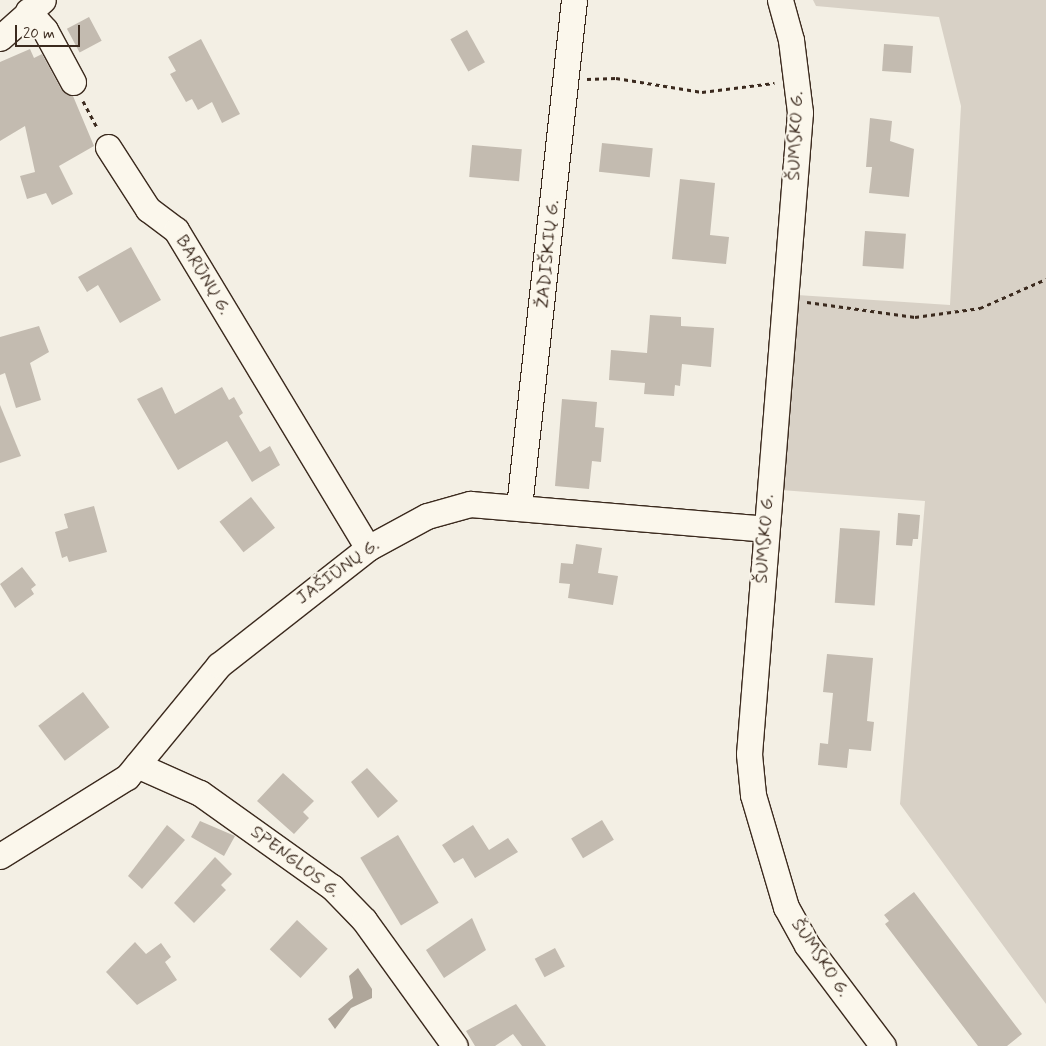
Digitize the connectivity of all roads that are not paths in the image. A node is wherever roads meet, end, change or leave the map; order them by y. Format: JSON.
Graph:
{"nodes":[{"id":1,"x":574,"y":0,"type":"edge"},
{"id":2,"x":780,"y":0,"type":"edge"},
{"id":3,"x":36,"y":6,"type":"edge"},
{"id":4,"x":0,"y":38,"type":"edge"},
{"id":5,"x":73,"y":82,"type":"road end"},
{"id":6,"x":108,"y":147,"type":"road end"},
{"id":7,"x":519,"y":507,"type":"junction"},
{"id":8,"x":765,"y":529,"type":"junction"},
{"id":9,"x":368,"y":548,"type":"junction"},
{"id":10,"x":137,"y":765,"type":"junction"},
{"id":11,"x":0,"y":856,"type":"edge"},
{"id":12,"x":456,"y":1046,"type":"edge"},
{"id":13,"x":883,"y":1046,"type":"edge"}],
"edges":[{"from":1,"to":7,"type":"street","name":"ŽADIŠKIŲ G."},
{"from":2,"to":8,"type":"street","name":"ŠUMSKO G."},
{"from":3,"to":4,"type":"street"},
{"from":3,"to":5,"type":"street"},
{"from":6,"to":9,"type":"street","name":"BARŪNŲ G."},
{"from":7,"to":8,"type":"street","name":"JAŠIŪNŲ G."},
{"from":7,"to":9,"type":"street","name":"JAŠIŪNŲ G."},
{"from":8,"to":13,"type":"street","name":"ŠUMSKO G."},
{"from":9,"to":10,"type":"street","name":"JAŠIŪNŲ G."},
{"from":10,"to":11,"type":"street","name":"JAŠIŪNŲ G."},
{"from":10,"to":12,"type":"street","name":"SPENGLOS G."}]}
